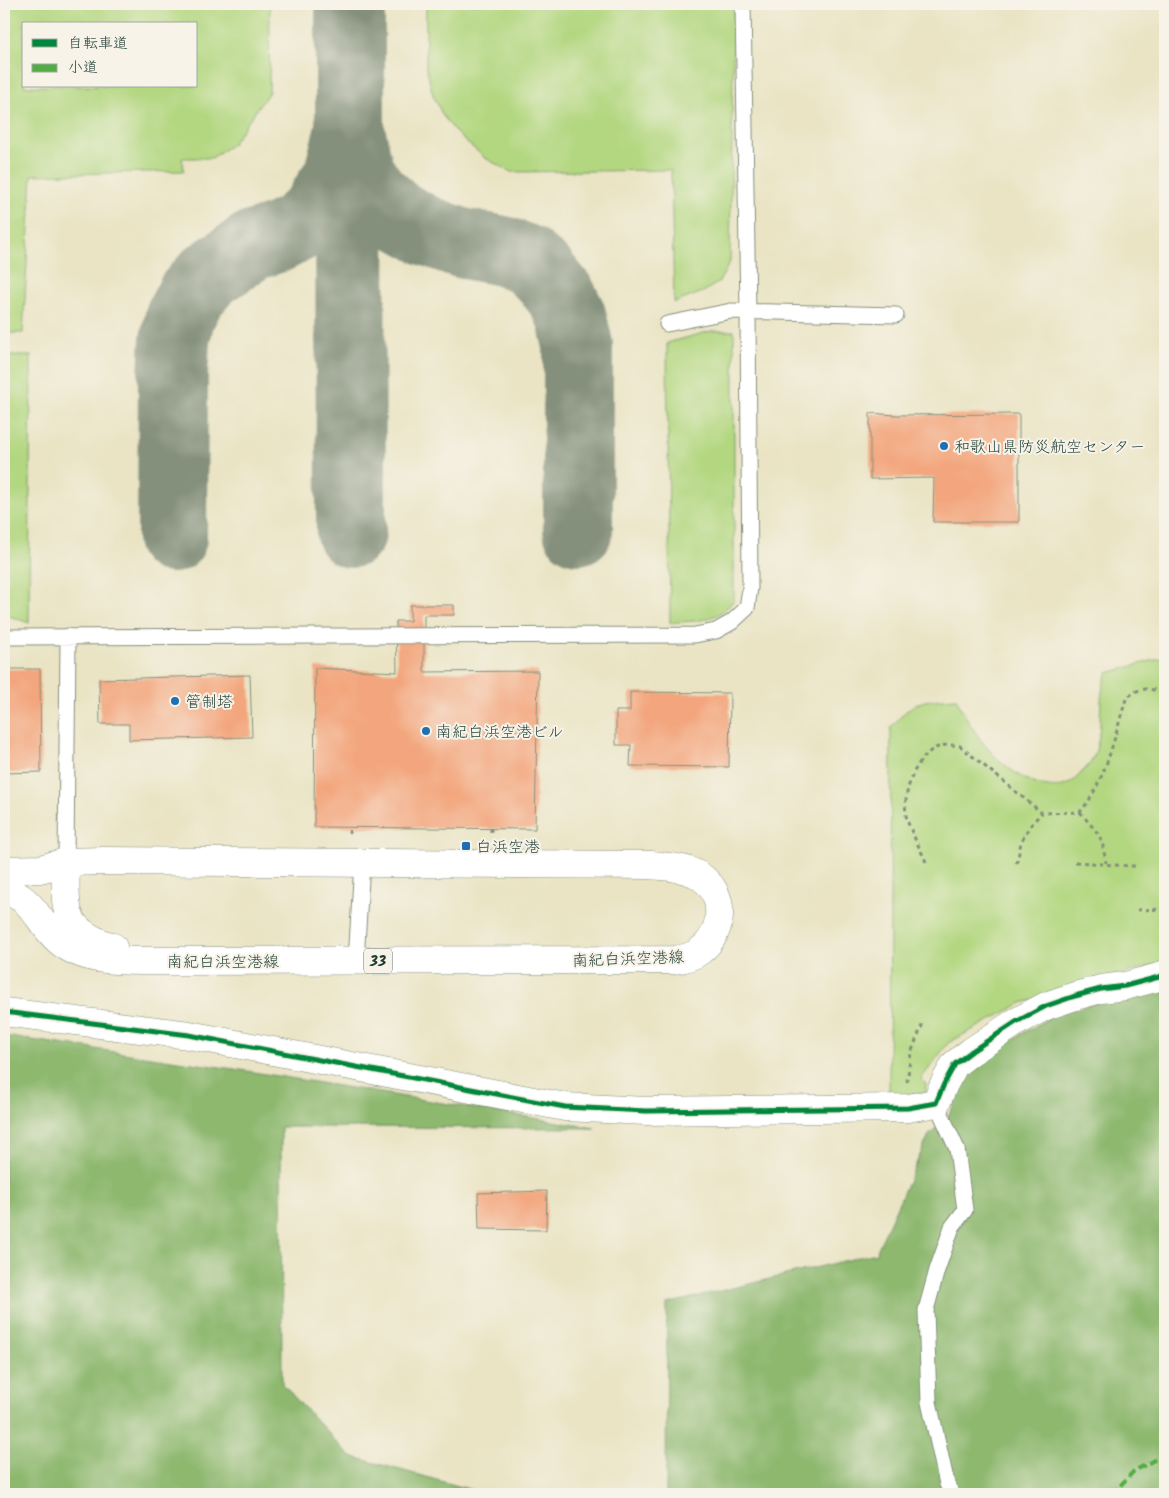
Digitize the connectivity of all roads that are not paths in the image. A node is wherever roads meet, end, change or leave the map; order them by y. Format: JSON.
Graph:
{"nodes":[{"id":1,"x":743,"y":4,"type":"edge"},
{"id":2,"x":748,"y":312,"type":"junction"},
{"id":3,"x":896,"y":315,"type":"dead end"},
{"id":4,"x":667,"y":324,"type":"dead end"},
{"id":5,"x":68,"y":636,"type":"junction"},
{"id":6,"x":4,"y":637,"type":"edge"},
{"id":7,"x":4,"y":856,"type":"edge"},
{"id":8,"x":66,"y":862,"type":"junction"},
{"id":9,"x":362,"y":863,"type":"junction"},
{"id":10,"x":4,"y":870,"type":"edge"},
{"id":11,"x":4,"y":890,"type":"edge"},
{"id":12,"x":356,"y":960,"type":"junction"},
{"id":13,"x":170,"y":961,"type":"junction"},
{"id":14,"x":1165,"y":974,"type":"edge"},
{"id":15,"x":4,"y":1012,"type":"edge"},
{"id":16,"x":936,"y":1103,"type":"junction"},
{"id":17,"x":952,"y":1494,"type":"edge"}],
"edges":[{"from":1,"to":2,"type":"lane"},
{"from":2,"to":3,"type":"lane"},
{"from":2,"to":4,"type":"lane"},
{"from":2,"to":5,"type":"lane"},
{"from":5,"to":6,"type":"lane"},
{"from":5,"to":8,"type":"lane"},
{"from":7,"to":8,"type":"lane"},
{"from":8,"to":9,"type":"main road","name":"南紀白浜空港線","number":"33"},
{"from":8,"to":10,"type":"main road","name":"南紀白浜空港線","number":"33"},
{"from":8,"to":13,"type":"main road"},
{"from":9,"to":12,"type":"lane"},
{"from":9,"to":12,"type":"main road","name":"南紀白浜空港線","number":"33"},
{"from":11,"to":13,"type":"main road","name":"南紀白浜空港線","number":"33"},
{"from":12,"to":13,"type":"main road","name":"南紀白浜空港線","number":"33"},
{"from":14,"to":16,"type":"main road"},
{"from":15,"to":16,"type":"main road"},
{"from":16,"to":17,"type":"lane"}]}
